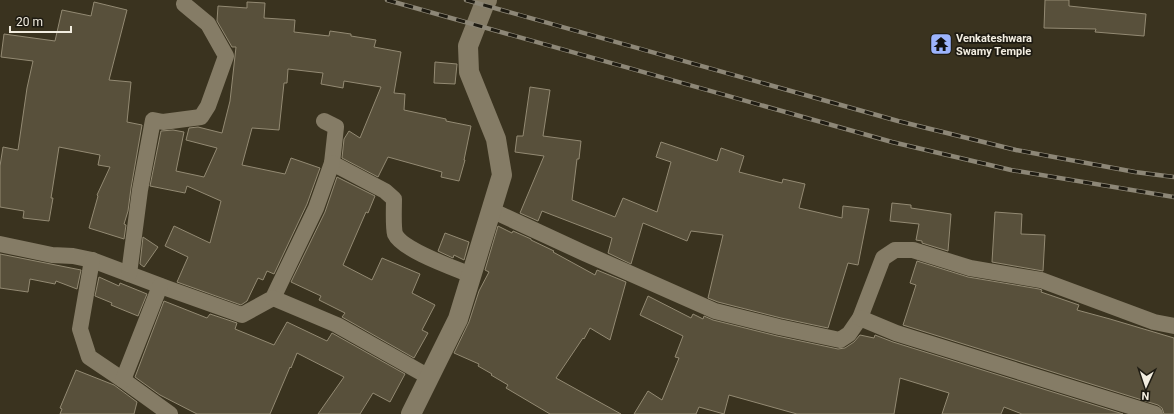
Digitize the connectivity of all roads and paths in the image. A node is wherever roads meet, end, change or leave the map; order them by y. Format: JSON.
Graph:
{"nodes":[{"id":1,"x":487,"y":0,"type":"edge"},
{"id":2,"x":184,"y":4,"type":"dead end"},
{"id":3,"x":324,"y":121,"type":"dead end"},
{"id":4,"x":332,"y":163,"type":"junction"},
{"id":5,"x":491,"y":210,"type":"junction"},
{"id":6,"x":0,"y":244,"type":"edge"},
{"id":7,"x":92,"y":260,"type":"junction"},
{"id":8,"x":129,"y":274,"type":"junction"},
{"id":9,"x":471,"y":275,"type":"junction"},
{"id":10,"x":160,"y":286,"type":"junction"},
{"id":11,"x":273,"y":298,"type":"junction"},
{"id":12,"x":860,"y":318,"type":"junction"},
{"id":13,"x":1174,"y":326,"type":"edge"},
{"id":14,"x":429,"y":377,"type":"junction"},
{"id":15,"x":123,"y":380,"type":"junction"},
{"id":16,"x":170,"y":414,"type":"edge"},
{"id":17,"x":411,"y":414,"type":"edge"},
{"id":18,"x":1155,"y":414,"type":"edge"}],
"edges":[{"from":1,"to":5,"type":"street"},
{"from":2,"to":8,"type":"street"},
{"from":3,"to":4,"type":"street"},
{"from":4,"to":9,"type":"street"},
{"from":4,"to":11,"type":"street"},
{"from":5,"to":9,"type":"street"},
{"from":5,"to":12,"type":"street"},
{"from":6,"to":7,"type":"street"},
{"from":7,"to":8,"type":"street"},
{"from":7,"to":15,"type":"street"},
{"from":8,"to":10,"type":"street"},
{"from":9,"to":14,"type":"street"},
{"from":10,"to":11,"type":"street"},
{"from":10,"to":15,"type":"street"},
{"from":11,"to":14,"type":"street"},
{"from":12,"to":13,"type":"street"},
{"from":12,"to":18,"type":"street"},
{"from":14,"to":17,"type":"street"},
{"from":15,"to":16,"type":"street"}]}
